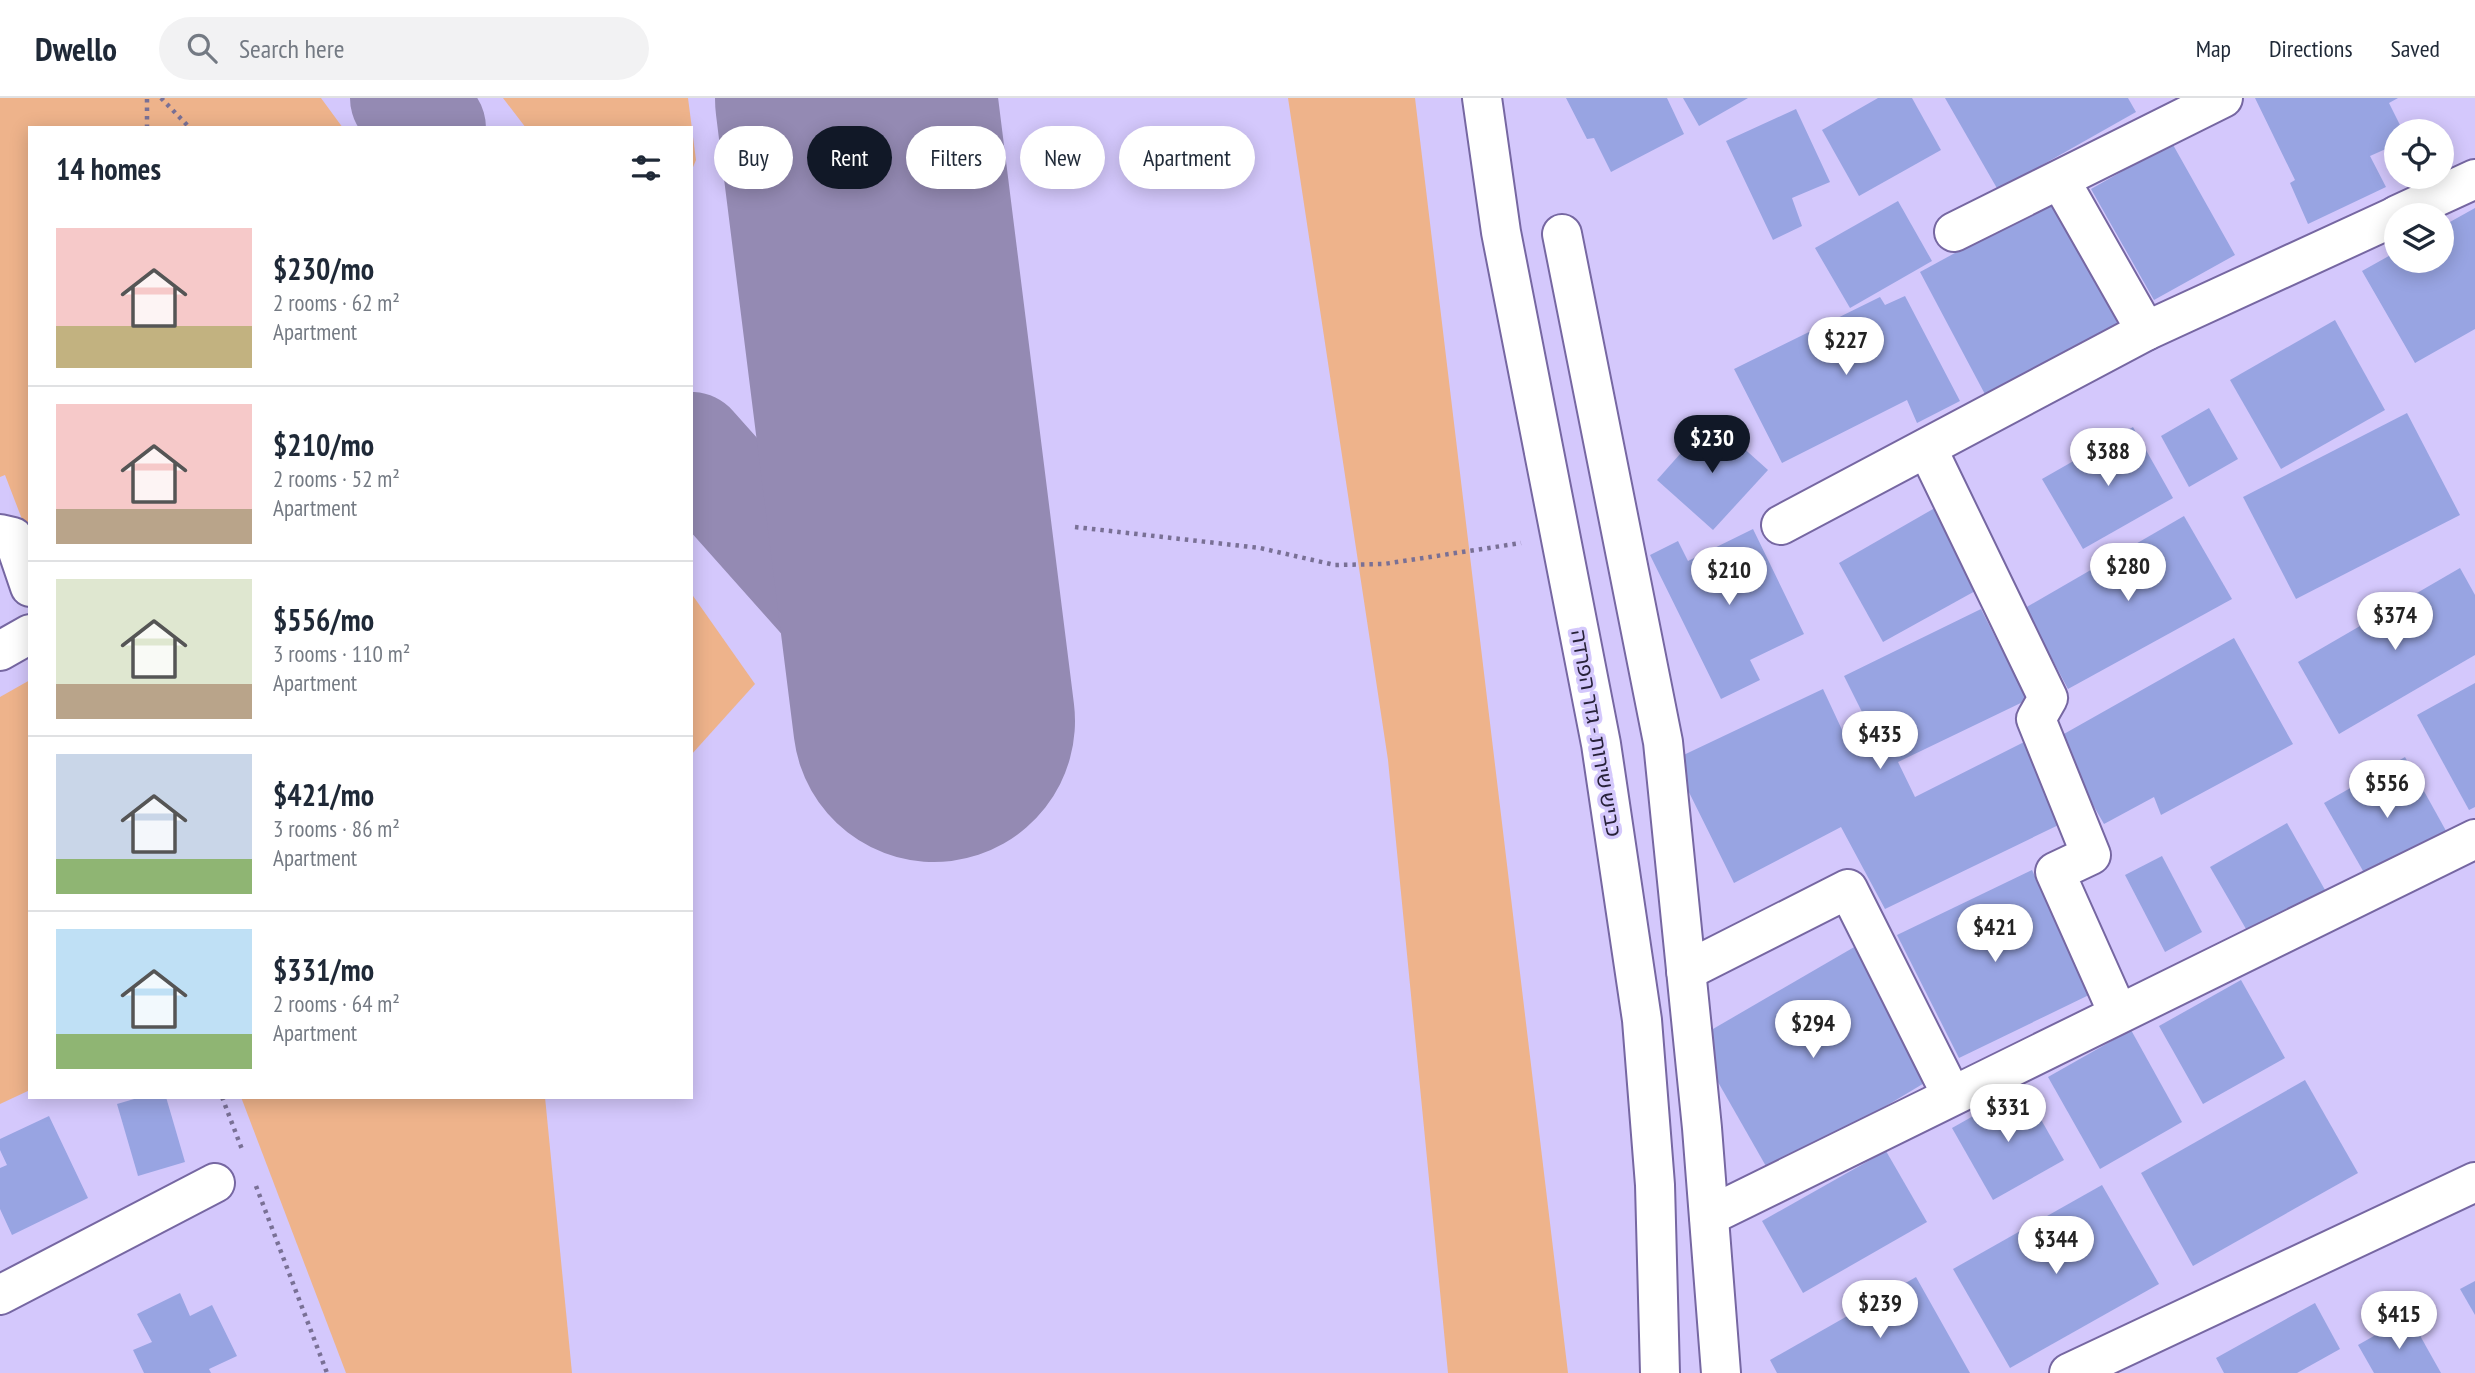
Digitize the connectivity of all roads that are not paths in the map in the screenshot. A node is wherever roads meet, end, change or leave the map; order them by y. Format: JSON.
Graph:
{"nodes":[{"id":1,"x":1482,"y":98,"type":"edge"},
{"id":2,"x":2223,"y":98,"type":"edge"},
{"id":3,"x":2475,"y":179,"type":"edge"},
{"id":4,"x":2060,"y":180,"type":"junction"},
{"id":5,"x":2424,"y":203,"type":"edge"},
{"id":6,"x":2384,"y":222,"type":"edge"},
{"id":7,"x":1954,"y":232,"type":"dead end"},
{"id":8,"x":1562,"y":234,"type":"dead end"},
{"id":9,"x":2146,"y":331,"type":"junction"},
{"id":10,"x":1927,"y":448,"type":"junction"},
{"id":11,"x":1781,"y":525,"type":"dead end"},
{"id":12,"x":0,"y":534,"type":"edge"},
{"id":13,"x":28,"y":581,"type":"edge"},
{"id":14,"x":28,"y":635,"type":"edge"},
{"id":15,"x":0,"y":651,"type":"edge"},
{"id":16,"x":2475,"y":839,"type":"edge"},
{"id":17,"x":1686,"y":971,"type":"junction"},
{"id":18,"x":2118,"y":1013,"type":"junction"},
{"id":19,"x":1951,"y":1094,"type":"junction"},
{"id":20,"x":2475,"y":1182,"type":"edge"},
{"id":21,"x":215,"y":1183,"type":"dead end"},
{"id":22,"x":1709,"y":1216,"type":"junction"},
{"id":23,"x":0,"y":1294,"type":"edge"},
{"id":24,"x":1660,"y":1373,"type":"edge"},
{"id":25,"x":1721,"y":1373,"type":"edge"},
{"id":26,"x":2069,"y":1373,"type":"edge"}],
"edges":[{"from":1,"to":24,"type":"street","name":"כביש שירות - גדר הפרדה"},
{"from":2,"to":4,"type":"street"},
{"from":3,"to":5,"type":"street"},
{"from":4,"to":7,"type":"street"},
{"from":4,"to":9,"type":"street"},
{"from":6,"to":9,"type":"street"},
{"from":8,"to":17,"type":"street"},
{"from":9,"to":10,"type":"street"},
{"from":10,"to":11,"type":"street"},
{"from":10,"to":18,"type":"street"},
{"from":12,"to":13,"type":"street"},
{"from":14,"to":15,"type":"street"},
{"from":16,"to":18,"type":"street"},
{"from":17,"to":19,"type":"street"},
{"from":17,"to":22,"type":"street"},
{"from":18,"to":19,"type":"street"},
{"from":19,"to":22,"type":"street"},
{"from":20,"to":26,"type":"street"},
{"from":21,"to":23,"type":"street"},
{"from":22,"to":25,"type":"street"}]}
